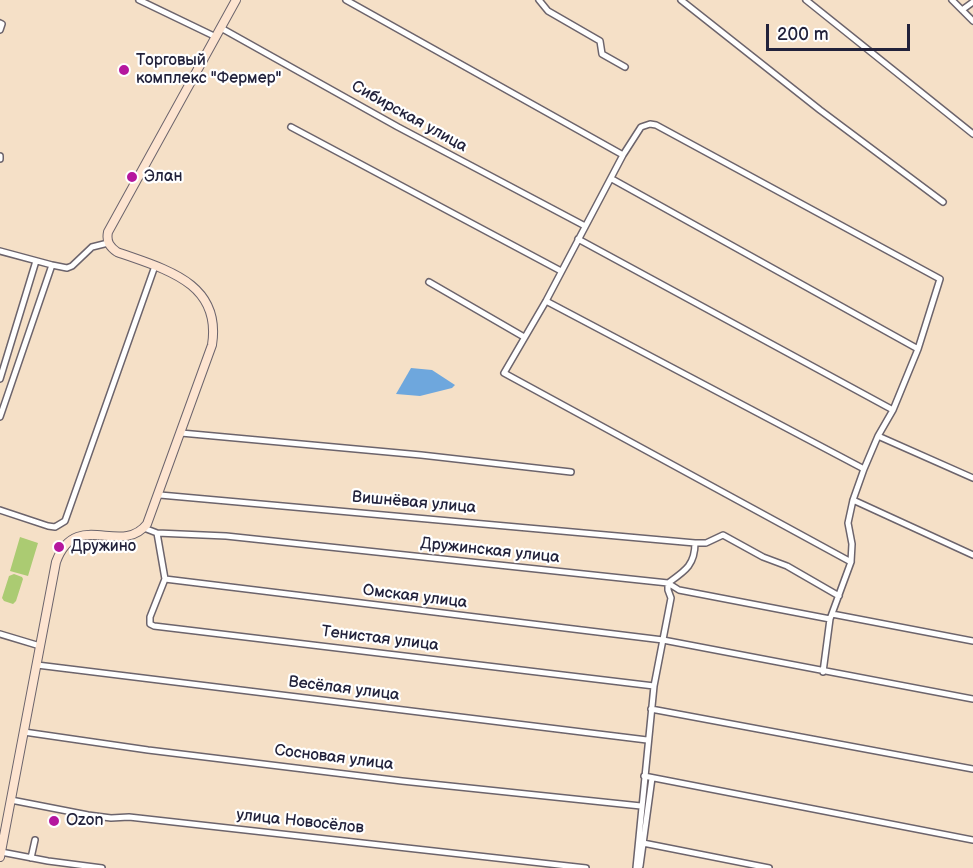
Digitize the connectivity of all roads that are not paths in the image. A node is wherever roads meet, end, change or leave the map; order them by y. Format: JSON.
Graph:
{"nodes":[{"id":1,"x":139,"y":0,"type":"edge"},
{"id":2,"x":236,"y":0,"type":"edge"},
{"id":3,"x":346,"y":0,"type":"edge"},
{"id":4,"x":538,"y":0,"type":"edge"},
{"id":5,"x":681,"y":0,"type":"edge"},
{"id":6,"x":806,"y":0,"type":"edge"},
{"id":7,"x":952,"y":0,"type":"edge"},
{"id":8,"x":973,"y":2,"type":"edge"},
{"id":9,"x":962,"y":10,"type":"junction"},
{"id":10,"x":973,"y":21,"type":"edge"},
{"id":11,"x":0,"y":23,"type":"edge"},
{"id":12,"x":221,"y":28,"type":"junction"},
{"id":13,"x":0,"y":30,"type":"edge"},
{"id":14,"x":216,"y":37,"type":"junction"},
{"id":15,"x":625,"y":67,"type":"dead end"},
{"id":16,"x":291,"y":127,"type":"dead end"},
{"id":17,"x":973,"y":134,"type":"edge"},
{"id":18,"x":623,"y":155,"type":"junction"},
{"id":19,"x":612,"y":178,"type":"junction"},
{"id":20,"x":943,"y":202,"type":"dead end"},
{"id":21,"x":585,"y":226,"type":"junction"},
{"id":22,"x":578,"y":239,"type":"junction"},
{"id":23,"x":108,"y":243,"type":"junction"},
{"id":24,"x":0,"y":251,"type":"edge"},
{"id":25,"x":36,"y":261,"type":"junction"},
{"id":26,"x":52,"y":266,"type":"junction"},
{"id":27,"x":155,"y":266,"type":"junction"},
{"id":28,"x":561,"y":271,"type":"junction"},
{"id":29,"x":429,"y":282,"type":"dead end"},
{"id":30,"x":546,"y":301,"type":"junction"},
{"id":31,"x":524,"y":337,"type":"junction"},
{"id":32,"x":918,"y":349,"type":"junction"},
{"id":33,"x":0,"y":379,"type":"edge"},
{"id":34,"x":893,"y":410,"type":"junction"},
{"id":35,"x":0,"y":417,"type":"edge"},
{"id":36,"x":181,"y":433,"type":"junction"},
{"id":37,"x":878,"y":436,"type":"junction"},
{"id":38,"x":864,"y":469,"type":"junction"},
{"id":39,"x":571,"y":472,"type":"dead end"},
{"id":40,"x":973,"y":478,"type":"edge"},
{"id":41,"x":160,"y":495,"type":"junction"},
{"id":42,"x":853,"y":500,"type":"junction"},
{"id":43,"x":0,"y":510,"type":"edge"},
{"id":44,"x":144,"y":528,"type":"junction"},
{"id":45,"x":157,"y":533,"type":"junction"},
{"id":46,"x":695,"y":543,"type":"junction"},
{"id":47,"x":973,"y":555,"type":"edge"},
{"id":48,"x":851,"y":562,"type":"junction"},
{"id":49,"x":165,"y":579,"type":"junction"},
{"id":50,"x":668,"y":583,"type":"junction"},
{"id":51,"x":838,"y":597,"type":"junction"},
{"id":52,"x":831,"y":616,"type":"junction"},
{"id":53,"x":0,"y":634,"type":"edge"},
{"id":54,"x":663,"y":640,"type":"junction"},
{"id":55,"x":973,"y":641,"type":"edge"},
{"id":56,"x":40,"y":646,"type":"junction"},
{"id":57,"x":37,"y":664,"type":"junction"},
{"id":58,"x":823,"y":672,"type":"junction"},
{"id":59,"x":654,"y":686,"type":"junction"},
{"id":60,"x":973,"y":699,"type":"edge"},
{"id":61,"x":651,"y":709,"type":"junction"},
{"id":62,"x":24,"y":732,"type":"junction"},
{"id":63,"x":647,"y":740,"type":"junction"},
{"id":64,"x":973,"y":769,"type":"edge"},
{"id":65,"x":644,"y":777,"type":"junction"},
{"id":66,"x":652,"y":778,"type":"junction"},
{"id":67,"x":11,"y":800,"type":"junction"},
{"id":68,"x":641,"y":806,"type":"junction"},
{"id":69,"x":35,"y":840,"type":"dead end"},
{"id":70,"x":973,"y":840,"type":"edge"},
{"id":71,"x":644,"y":843,"type":"junction"},
{"id":72,"x":0,"y":854,"type":"edge"},
{"id":73,"x":31,"y":858,"type":"junction"},
{"id":74,"x":638,"y":867,"type":"edge"},
{"id":75,"x":102,"y":868,"type":"edge"},
{"id":76,"x":586,"y":868,"type":"edge"},
{"id":77,"x":769,"y":868,"type":"edge"}],
"edges":[{"from":1,"to":14,"type":"street"},
{"from":2,"to":12,"type":"street"},
{"from":3,"to":18,"type":"street"},
{"from":4,"to":15,"type":"street"},
{"from":5,"to":20,"type":"street"},
{"from":6,"to":17,"type":"street"},
{"from":7,"to":9,"type":"street"},
{"from":8,"to":9,"type":"street"},
{"from":9,"to":10,"type":"street"},
{"from":11,"to":13,"type":"street"},
{"from":12,"to":14,"type":"street"},
{"from":12,"to":21,"type":"street","name":"Сибирская улица"},
{"from":14,"to":23,"type":"street"},
{"from":16,"to":28,"type":"street"},
{"from":18,"to":19,"type":"street"},
{"from":18,"to":32,"type":"street"},
{"from":19,"to":21,"type":"street"},
{"from":19,"to":32,"type":"street"},
{"from":21,"to":22,"type":"street"},
{"from":22,"to":28,"type":"street"},
{"from":22,"to":34,"type":"street"},
{"from":23,"to":26,"type":"street"},
{"from":23,"to":27,"type":"street"},
{"from":24,"to":25,"type":"street"},
{"from":25,"to":26,"type":"street"},
{"from":25,"to":33,"type":"street"},
{"from":26,"to":35,"type":"street"},
{"from":27,"to":36,"type":"street"},
{"from":27,"to":43,"type":"street"},
{"from":28,"to":30,"type":"street"},
{"from":29,"to":31,"type":"street"},
{"from":30,"to":31,"type":"street"},
{"from":30,"to":38,"type":"street"},
{"from":31,"to":48,"type":"street"},
{"from":32,"to":34,"type":"street"},
{"from":34,"to":37,"type":"street"},
{"from":36,"to":39,"type":"street"},
{"from":36,"to":41,"type":"street"},
{"from":37,"to":38,"type":"street"},
{"from":37,"to":40,"type":"street"},
{"from":38,"to":42,"type":"street"},
{"from":41,"to":44,"type":"street"},
{"from":41,"to":46,"type":"street","name":"Вишнёвая улица"},
{"from":42,"to":47,"type":"street"},
{"from":42,"to":48,"type":"street"},
{"from":44,"to":45,"type":"street","name":"Дружинская улица"},
{"from":44,"to":56,"type":"street"},
{"from":45,"to":49,"type":"street"},
{"from":45,"to":50,"type":"street","name":"Дружинская улица"},
{"from":46,"to":50,"type":"street"},
{"from":46,"to":51,"type":"street"},
{"from":48,"to":51,"type":"street"},
{"from":49,"to":54,"type":"street","name":"Омская улица"},
{"from":49,"to":59,"type":"street","name":"Тенистая улица"},
{"from":50,"to":52,"type":"street","name":"Дружинская улица"},
{"from":50,"to":54,"type":"street"},
{"from":51,"to":52,"type":"street"},
{"from":52,"to":55,"type":"street","name":"Дружинская улица"},
{"from":52,"to":58,"type":"street"},
{"from":53,"to":56,"type":"street"},
{"from":54,"to":58,"type":"street","name":"Омская улица"},
{"from":54,"to":59,"type":"street"},
{"from":56,"to":57,"type":"street"},
{"from":57,"to":62,"type":"street"},
{"from":57,"to":63,"type":"street","name":"Весёлая улица"},
{"from":58,"to":60,"type":"street","name":"Омская улица"},
{"from":59,"to":61,"type":"street"},
{"from":61,"to":63,"type":"street"},
{"from":61,"to":64,"type":"street"},
{"from":62,"to":67,"type":"street"},
{"from":62,"to":68,"type":"street","name":"Сосновая улица"},
{"from":63,"to":65,"type":"street"},
{"from":65,"to":66,"type":"street"},
{"from":65,"to":68,"type":"street"},
{"from":66,"to":70,"type":"street"},
{"from":66,"to":71,"type":"street"},
{"from":67,"to":72,"type":"street"},
{"from":67,"to":76,"type":"street","name":"улица Новосёлов"},
{"from":68,"to":74,"type":"street"},
{"from":69,"to":73,"type":"street"},
{"from":71,"to":74,"type":"street"},
{"from":71,"to":77,"type":"street"},
{"from":72,"to":73,"type":"street"},
{"from":73,"to":75,"type":"street"}]}
